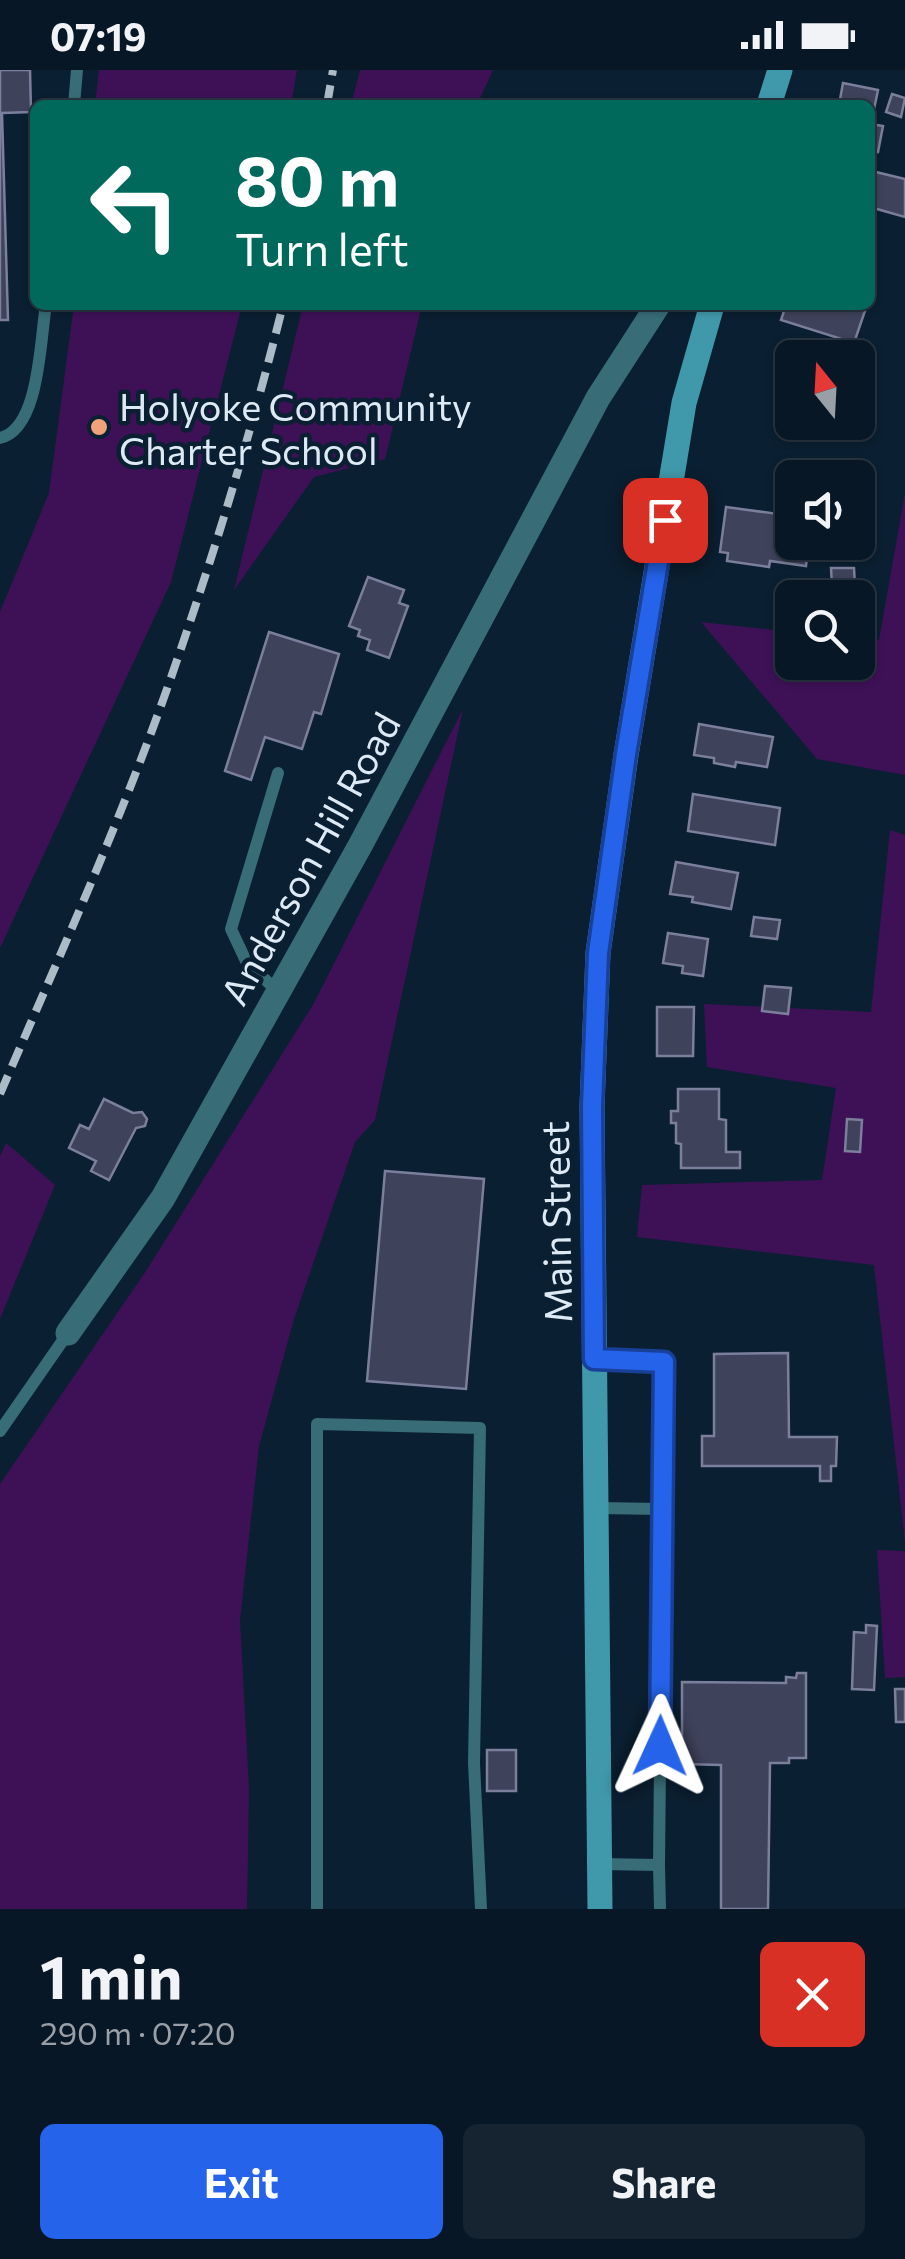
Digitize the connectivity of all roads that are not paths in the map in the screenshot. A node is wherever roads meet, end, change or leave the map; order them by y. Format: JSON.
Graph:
{"nodes":[{"id":1,"x":77,"y":70,"type":"edge"},
{"id":2,"x":775,"y":71,"type":"edge"},
{"id":3,"x":74,"y":100,"type":"edge"},
{"id":4,"x":770,"y":100,"type":"edge"},
{"id":5,"x":45,"y":310,"type":"edge"},
{"id":6,"x":655,"y":310,"type":"edge"},
{"id":7,"x":711,"y":310,"type":"edge"},
{"id":8,"x":0,"y":438,"type":"edge"},
{"id":9,"x":278,"y":773,"type":"dead end"},
{"id":10,"x":278,"y":992,"type":"junction"},
{"id":11,"x":68,"y":1334,"type":"joint"},
{"id":12,"x":594,"y":1359,"type":"junction"},
{"id":13,"x":0,"y":1431,"type":"edge"},
{"id":14,"x":594,"y":1508,"type":"junction"},
{"id":15,"x":663,"y":1509,"type":"junction"},
{"id":16,"x":599,"y":1864,"type":"junction"},
{"id":17,"x":659,"y":1865,"type":"junction"},
{"id":18,"x":317,"y":1909,"type":"edge"},
{"id":19,"x":481,"y":1909,"type":"edge"},
{"id":20,"x":600,"y":1909,"type":"edge"},
{"id":21,"x":660,"y":1909,"type":"edge"}],
"edges":[{"from":1,"to":3,"type":"lane"},
{"from":2,"to":4,"type":"main road"},
{"from":5,"to":8,"type":"lane"},
{"from":6,"to":10,"type":"street","name":"Anderson Hill Road"},
{"from":7,"to":12,"type":"main road","name":"Main Street"},
{"from":9,"to":10,"type":"lane"},
{"from":10,"to":11,"type":"street","name":"Anderson Hill Road"},
{"from":11,"to":13,"type":"lane","name":"Anderson Hill Road"},
{"from":12,"to":14,"type":"main road","name":"Main Street"},
{"from":12,"to":15,"type":"lane"},
{"from":14,"to":15,"type":"lane"},
{"from":14,"to":16,"type":"main road","name":"Main Street"},
{"from":15,"to":17,"type":"lane"},
{"from":16,"to":17,"type":"lane"},
{"from":16,"to":20,"type":"main road","name":"Main Street"},
{"from":17,"to":21,"type":"lane"},
{"from":18,"to":19,"type":"lane"}]}
